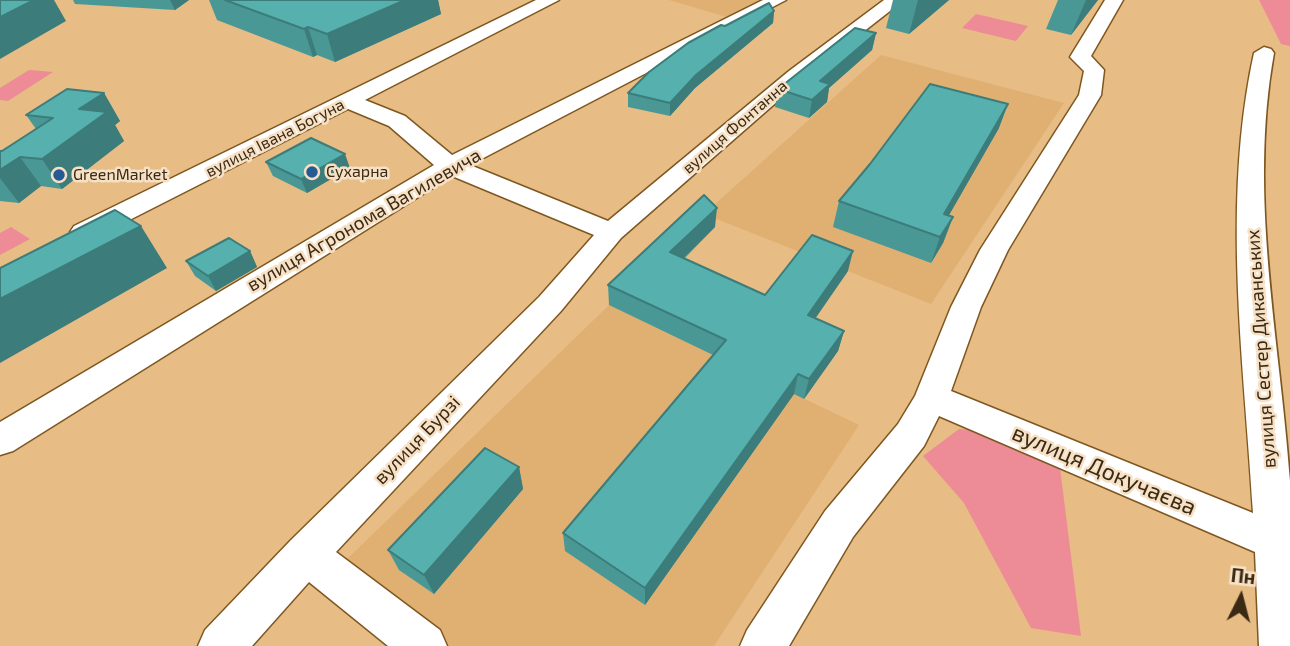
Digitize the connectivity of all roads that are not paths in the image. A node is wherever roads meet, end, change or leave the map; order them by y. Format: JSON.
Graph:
{"nodes":[{"id":1,"x":550,"y":0,"type":"edge"},
{"id":2,"x":777,"y":0,"type":"edge"},
{"id":3,"x":895,"y":0,"type":"edge"},
{"id":4,"x":1114,"y":0,"type":"edge"},
{"id":5,"x":1264,"y":53,"type":"dead end"},
{"id":6,"x":348,"y":101,"type":"junction"},
{"id":7,"x":450,"y":166,"type":"junction"},
{"id":8,"x":611,"y":232,"type":"junction"},
{"id":9,"x":65,"y":242,"type":"edge"},
{"id":10,"x":931,"y":398,"type":"junction"},
{"id":11,"x":0,"y":440,"type":"edge"},
{"id":12,"x":1281,"y":537,"type":"edge"},
{"id":13,"x":306,"y":554,"type":"junction"},
{"id":14,"x":221,"y":646,"type":"edge"},
{"id":15,"x":424,"y":646,"type":"edge"},
{"id":16,"x":763,"y":646,"type":"edge"},
{"id":17,"x":1282,"y":646,"type":"edge"}],
"edges":[{"from":1,"to":6,"type":"street","name":"вулиця Івана Богуна"},
{"from":2,"to":7,"type":"street","name":"вулиця Агронома Вагилевича"},
{"from":3,"to":8,"type":"street","name":"вулиця Фонтанна"},
{"from":4,"to":10,"type":"street"},
{"from":5,"to":12,"type":"street","name":"вулиця Сестер Диканських"},
{"from":6,"to":7,"type":"street"},
{"from":6,"to":9,"type":"street","name":"вулиця Івана Богуна"},
{"from":7,"to":8,"type":"street"},
{"from":7,"to":11,"type":"street","name":"вулиця Агронома Вагилевича"},
{"from":8,"to":13,"type":"street","name":"вулиця Бурзі"},
{"from":10,"to":12,"type":"street","name":"вулиця Докучаєва"},
{"from":10,"to":16,"type":"street"},
{"from":12,"to":17,"type":"street","name":"вулиця Сестер Диканських"},
{"from":13,"to":14,"type":"street","name":"вулиця Бурзі"},
{"from":13,"to":15,"type":"street"}]}
